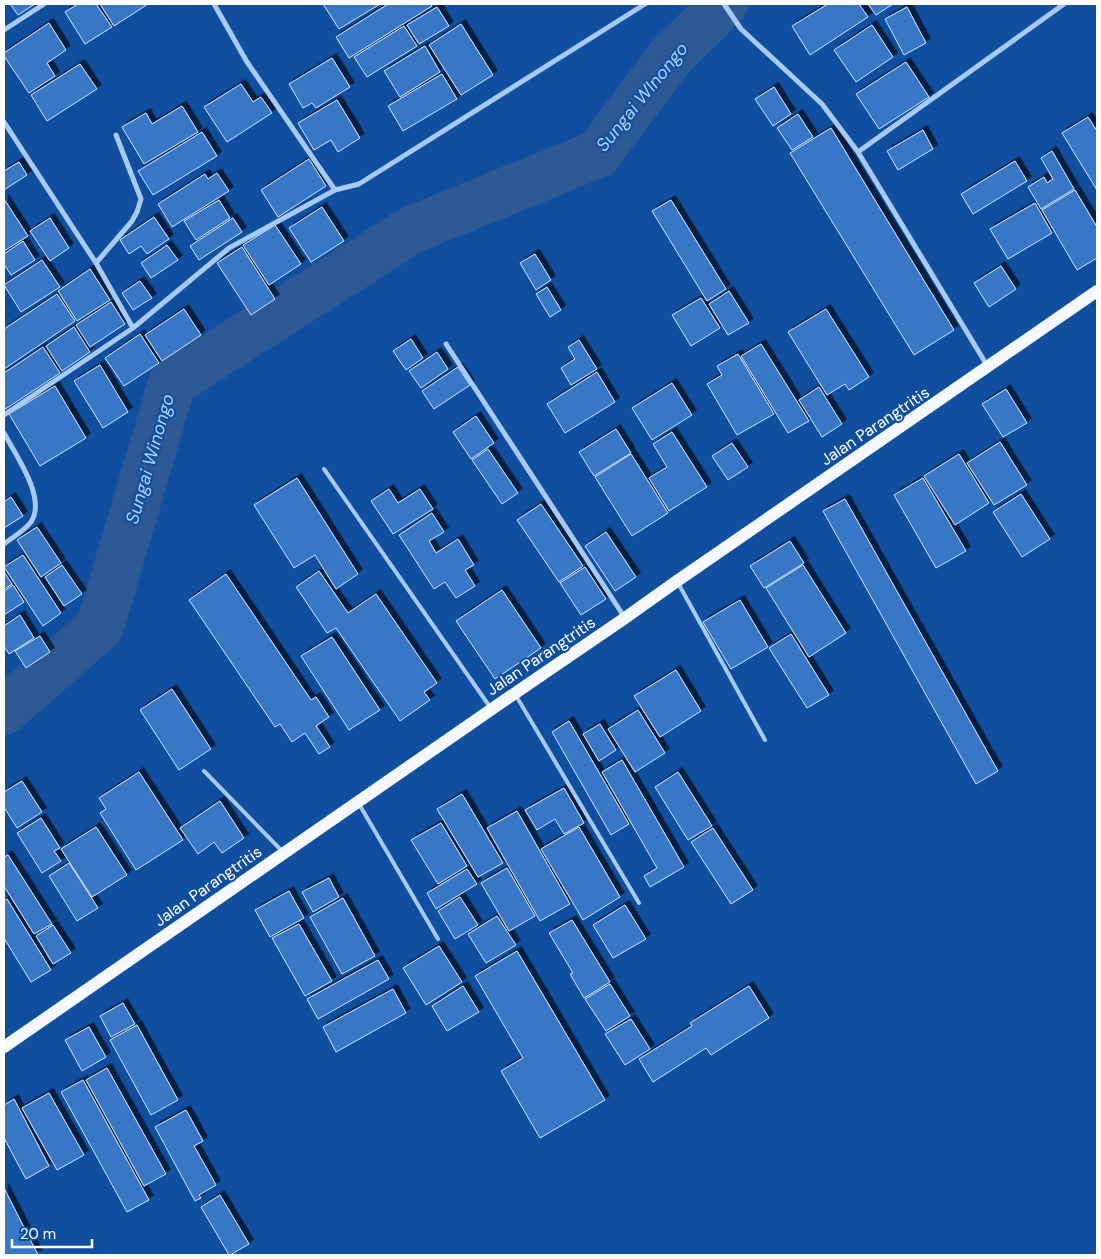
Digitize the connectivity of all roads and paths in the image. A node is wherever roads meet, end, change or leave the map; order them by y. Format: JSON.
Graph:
{"nodes":[{"id":1,"x":44,"y":4,"type":"edge"},
{"id":2,"x":214,"y":4,"type":"edge"},
{"id":3,"x":645,"y":4,"type":"edge"},
{"id":4,"x":724,"y":4,"type":"edge"},
{"id":5,"x":1064,"y":4,"type":"edge"},
{"id":6,"x":4,"y":30,"type":"edge"},
{"id":7,"x":4,"y":122,"type":"edge"},
{"id":8,"x":116,"y":135,"type":"dead end"},
{"id":9,"x":858,"y":152,"type":"junction"},
{"id":10,"x":335,"y":190,"type":"junction"},
{"id":11,"x":96,"y":262,"type":"junction"},
{"id":12,"x":1097,"y":291,"type":"edge"},
{"id":13,"x":133,"y":328,"type":"junction"},
{"id":14,"x":446,"y":344,"type":"dead end"},
{"id":15,"x":988,"y":367,"type":"junction"},
{"id":16,"x":4,"y":415,"type":"edge"},
{"id":17,"x":4,"y":433,"type":"edge"},
{"id":18,"x":324,"y":469,"type":"dead end"},
{"id":19,"x":4,"y":544,"type":"edge"},
{"id":20,"x":677,"y":581,"type":"junction"},
{"id":21,"x":625,"y":618,"type":"junction"},
{"id":22,"x":515,"y":693,"type":"junction"},
{"id":23,"x":492,"y":709,"type":"junction"},
{"id":24,"x":764,"y":740,"type":"dead end"},
{"id":25,"x":204,"y":771,"type":"dead end"},
{"id":26,"x":358,"y":802,"type":"junction"},
{"id":27,"x":283,"y":853,"type":"junction"},
{"id":28,"x":639,"y":903,"type":"dead end"},
{"id":29,"x":438,"y":939,"type":"dead end"},
{"id":30,"x":4,"y":1047,"type":"edge"}],
"edges":[{"from":1,"to":6,"type":"street"},
{"from":2,"to":10,"type":"street"},
{"from":3,"to":10,"type":"street"},
{"from":4,"to":9,"type":"street"},
{"from":5,"to":9,"type":"street"},
{"from":7,"to":11,"type":"street"},
{"from":8,"to":11,"type":"street"},
{"from":9,"to":15,"type":"street"},
{"from":10,"to":13,"type":"street"},
{"from":11,"to":13,"type":"street"},
{"from":12,"to":15,"type":"main road","name":"Jalan Parangtritis"},
{"from":13,"to":16,"type":"street"},
{"from":14,"to":21,"type":"street"},
{"from":15,"to":20,"type":"main road","name":"Jalan Parangtritis"},
{"from":17,"to":19,"type":"street"},
{"from":18,"to":23,"type":"lane"},
{"from":20,"to":21,"type":"main road","name":"Jalan Parangtritis"},
{"from":20,"to":24,"type":"lane"},
{"from":21,"to":22,"type":"main road","name":"Jalan Parangtritis"},
{"from":22,"to":23,"type":"main road","name":"Jalan Parangtritis"},
{"from":22,"to":28,"type":"lane"},
{"from":23,"to":26,"type":"main road","name":"Jalan Parangtritis"},
{"from":25,"to":27,"type":"lane"},
{"from":26,"to":27,"type":"main road","name":"Jalan Parangtritis"},
{"from":26,"to":29,"type":"lane"},
{"from":27,"to":30,"type":"main road","name":"Jalan Parangtritis"}]}
